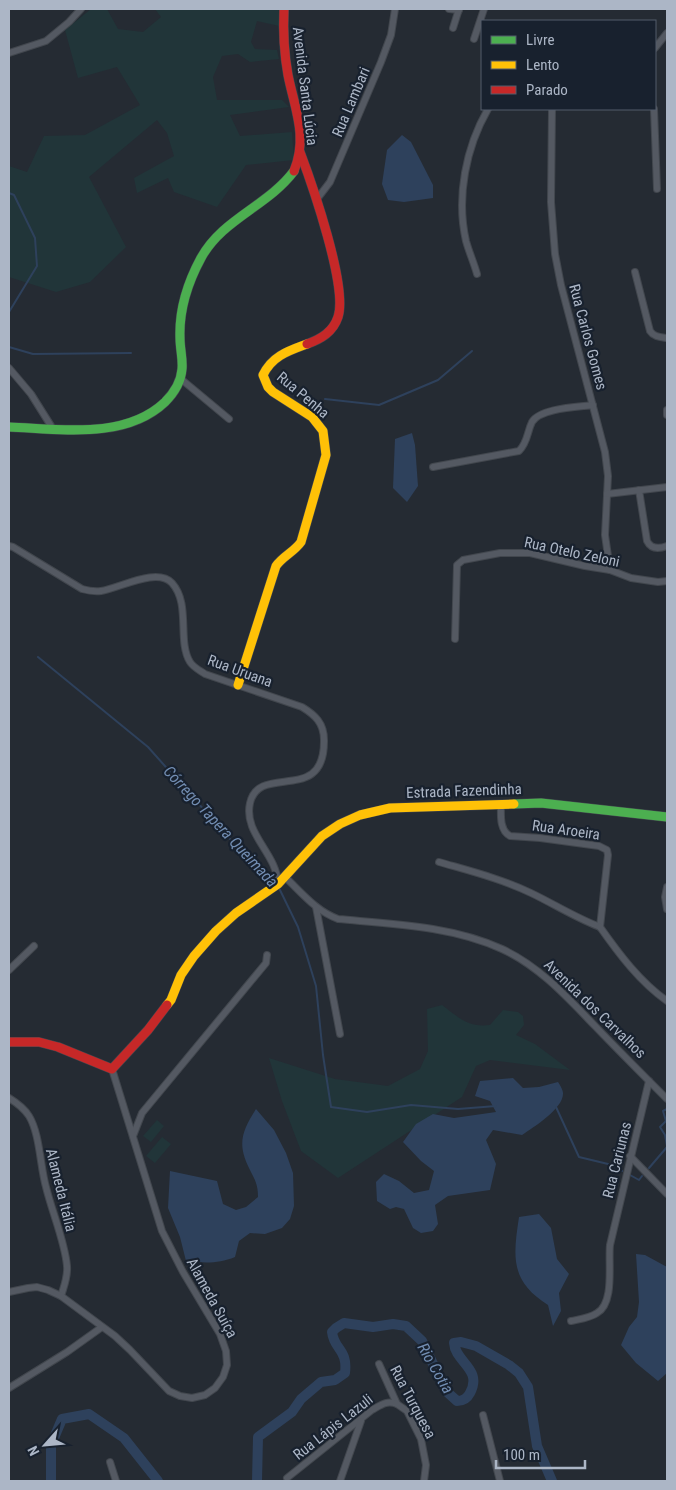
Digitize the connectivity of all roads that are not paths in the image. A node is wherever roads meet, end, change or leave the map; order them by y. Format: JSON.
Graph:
{"nodes":[{"id":1,"x":81,"y":9,"type":"edge"},
{"id":2,"x":284,"y":9,"type":"edge"},
{"id":3,"x":395,"y":9,"type":"edge"},
{"id":4,"x":449,"y":9,"type":"edge"},
{"id":5,"x":484,"y":9,"type":"edge"},
{"id":6,"x":459,"y":10,"type":"edge"},
{"id":7,"x":454,"y":28,"type":"dead end"},
{"id":8,"x":667,"y":33,"type":"edge"},
{"id":9,"x":474,"y":39,"type":"dead end"},
{"id":10,"x":656,"y":47,"type":"edge"},
{"id":11,"x":9,"y":53,"type":"edge"},
{"id":12,"x":488,"y":110,"type":"edge"},
{"id":13,"x":552,"y":110,"type":"edge"},
{"id":14,"x":654,"y":110,"type":"edge"},
{"id":15,"x":300,"y":152,"type":"junction"},
{"id":16,"x":657,"y":190,"type":"dead end"},
{"id":17,"x":317,"y":199,"type":"junction"},
{"id":18,"x":635,"y":272,"type":"dead end"},
{"id":19,"x":477,"y":274,"type":"dead end"},
{"id":20,"x":667,"y":338,"type":"edge"},
{"id":21,"x":9,"y":368,"type":"edge"},
{"id":22,"x":181,"y":379,"type":"junction"},
{"id":23,"x":593,"y":405,"type":"junction"},
{"id":24,"x":667,"y":410,"type":"edge"},
{"id":25,"x":667,"y":415,"type":"edge"},
{"id":26,"x":229,"y":419,"type":"dead end"},
{"id":27,"x":9,"y":427,"type":"edge"},
{"id":28,"x":53,"y":429,"type":"junction"},
{"id":29,"x":433,"y":467,"type":"dead end"},
{"id":30,"x":667,"y":487,"type":"edge"},
{"id":31,"x":639,"y":490,"type":"junction"},
{"id":32,"x":606,"y":494,"type":"junction"},
{"id":33,"x":9,"y":546,"type":"edge"},
{"id":34,"x":667,"y":546,"type":"edge"},
{"id":35,"x":610,"y":570,"type":"junction"},
{"id":36,"x":667,"y":581,"type":"edge"},
{"id":37,"x":455,"y":639,"type":"dead end"},
{"id":38,"x":238,"y":686,"type":"junction"},
{"id":39,"x":501,"y":804,"type":"junction"},
{"id":40,"x":667,"y":817,"type":"edge"},
{"id":41,"x":439,"y":862,"type":"dead end"},
{"id":42,"x":285,"y":877,"type":"junction"},
{"id":43,"x":276,"y":886,"type":"junction"},
{"id":44,"x":667,"y":887,"type":"edge"},
{"id":45,"x":316,"y":907,"type":"junction"},
{"id":46,"x":667,"y":909,"type":"edge"},
{"id":47,"x":600,"y":927,"type":"junction"},
{"id":48,"x":34,"y":946,"type":"dead end"},
{"id":49,"x":267,"y":955,"type":"dead end"},
{"id":50,"x":9,"y":970,"type":"edge"},
{"id":51,"x":665,"y":998,"type":"edge"},
{"id":52,"x":340,"y":1034,"type":"dead end"},
{"id":53,"x":9,"y":1042,"type":"edge"},
{"id":54,"x":112,"y":1070,"type":"junction"},
{"id":55,"x":649,"y":1081,"type":"junction"},
{"id":56,"x":9,"y":1098,"type":"edge"},
{"id":57,"x":667,"y":1099,"type":"edge"},
{"id":58,"x":132,"y":1136,"type":"junction"},
{"id":59,"x":630,"y":1156,"type":"junction"},
{"id":60,"x":667,"y":1194,"type":"edge"},
{"id":61,"x":9,"y":1292,"type":"edge"},
{"id":62,"x":60,"y":1296,"type":"junction"},
{"id":63,"x":571,"y":1321,"type":"dead end"},
{"id":64,"x":102,"y":1327,"type":"junction"},
{"id":65,"x":379,"y":1364,"type":"dead end"},
{"id":66,"x":9,"y":1388,"type":"edge"},
{"id":67,"x":397,"y":1404,"type":"junction"},
{"id":68,"x":483,"y":1415,"type":"dead end"},
{"id":69,"x":361,"y":1421,"type":"junction"},
{"id":70,"x":110,"y":1462,"type":"dead end"},
{"id":71,"x":287,"y":1478,"type":"dead end"},
{"id":72,"x":116,"y":1481,"type":"edge"},
{"id":73,"x":340,"y":1481,"type":"edge"},
{"id":74,"x":424,"y":1481,"type":"edge"},
{"id":75,"x":500,"y":1481,"type":"edge"}],
"edges":[{"from":1,"to":11,"type":"street"},
{"from":2,"to":15,"type":"street","name":"Avenida Santa Lúcia"},
{"from":3,"to":17,"type":"street","name":"Rua Lambari"},
{"from":4,"to":6,"type":"street"},
{"from":5,"to":9,"type":"street"},
{"from":6,"to":7,"type":"street"},
{"from":8,"to":10,"type":"street"},
{"from":12,"to":19,"type":"street"},
{"from":13,"to":23,"type":"street","name":"Rua Carlos Gomes"},
{"from":14,"to":16,"type":"street"},
{"from":15,"to":17,"type":"street","name":"Rua Penha"},
{"from":15,"to":22,"type":"street","name":"Avenida Santa Lúcia"},
{"from":17,"to":38,"type":"street","name":"Rua Penha"},
{"from":18,"to":20,"type":"street"},
{"from":21,"to":28,"type":"street"},
{"from":22,"to":26,"type":"street"},
{"from":22,"to":28,"type":"street"},
{"from":23,"to":29,"type":"street"},
{"from":23,"to":32,"type":"street","name":"Rua Carlos Gomes"},
{"from":24,"to":25,"type":"street"},
{"from":27,"to":28,"type":"street"},
{"from":30,"to":31,"type":"street"},
{"from":31,"to":32,"type":"street"},
{"from":31,"to":34,"type":"street"},
{"from":32,"to":35,"type":"street","name":"Rua Carlos Gomes"},
{"from":33,"to":38,"type":"street","name":"Rua Uruana"},
{"from":35,"to":36,"type":"street","name":"Rua Otelo Zeloni"},
{"from":35,"to":37,"type":"street","name":"Rua Otelo Zeloni"},
{"from":38,"to":43,"type":"street","name":"Rua Uruana"},
{"from":39,"to":40,"type":"street","name":"Estrada Fazendinha"},
{"from":39,"to":42,"type":"street","name":"Estrada Fazendinha"},
{"from":39,"to":47,"type":"street","name":"Rua Aroeira"},
{"from":41,"to":47,"type":"street"},
{"from":42,"to":43,"type":"street"},
{"from":42,"to":45,"type":"street","name":"Avenida dos Carvalhos"},
{"from":43,"to":54,"type":"street"},
{"from":44,"to":46,"type":"street"},
{"from":45,"to":52,"type":"street"},
{"from":45,"to":55,"type":"street","name":"Avenida dos Carvalhos"},
{"from":47,"to":51,"type":"street"},
{"from":48,"to":50,"type":"street"},
{"from":49,"to":58,"type":"street"},
{"from":53,"to":54,"type":"street"},
{"from":54,"to":58,"type":"street","name":"Alameda Suíça"},
{"from":55,"to":57,"type":"street","name":"Avenida dos Carvalhos"},
{"from":55,"to":59,"type":"street","name":"Rua Cariunas"},
{"from":56,"to":62,"type":"street","name":"Alameda Itália"},
{"from":58,"to":64,"type":"street","name":"Alameda Suíça"},
{"from":59,"to":60,"type":"street"},
{"from":59,"to":63,"type":"street","name":"Rua Cariunas"},
{"from":61,"to":62,"type":"street","name":"Alameda Suíça"},
{"from":62,"to":64,"type":"street","name":"Alameda Suíça"},
{"from":64,"to":66,"type":"street"},
{"from":65,"to":67,"type":"street","name":"Rua Turquesa"},
{"from":67,"to":69,"type":"street","name":"Rua Lápis Lazuli"},
{"from":67,"to":74,"type":"street","name":"Rua Turquesa"},
{"from":68,"to":75,"type":"street"},
{"from":69,"to":71,"type":"street","name":"Rua Lápis Lazuli"},
{"from":69,"to":73,"type":"street"},
{"from":70,"to":72,"type":"street"}]}
